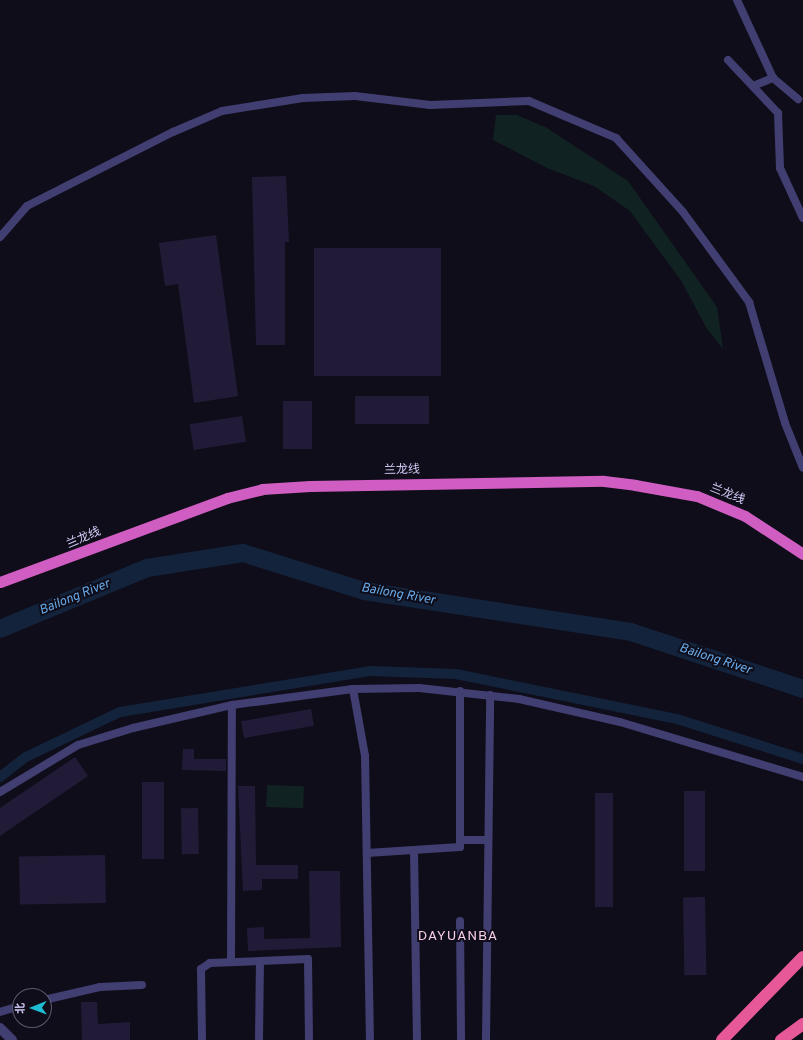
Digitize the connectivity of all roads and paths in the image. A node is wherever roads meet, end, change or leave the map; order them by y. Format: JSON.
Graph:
{"nodes":[{"id":1,"x":737,"y":0,"type":"edge"},
{"id":2,"x":728,"y":60,"type":"dead end"},
{"id":3,"x":773,"y":78,"type":"junction"},
{"id":4,"x":753,"y":86,"type":"junction"},
{"id":5,"x":798,"y":99,"type":"dead end"},
{"id":6,"x":803,"y":218,"type":"edge"},
{"id":7,"x":0,"y":237,"type":"edge"},
{"id":8,"x":803,"y":468,"type":"edge"},
{"id":9,"x":803,"y":554,"type":"edge"},
{"id":10,"x":2,"y":580,"type":"edge"},
{"id":11,"x":353,"y":689,"type":"junction"},
{"id":12,"x":460,"y":691,"type":"junction"},
{"id":13,"x":490,"y":695,"type":"junction"},
{"id":14,"x":232,"y":704,"type":"junction"},
{"id":15,"x":803,"y":777,"type":"edge"},
{"id":16,"x":0,"y":792,"type":"edge"},
{"id":17,"x":460,"y":840,"type":"junction"},
{"id":18,"x":488,"y":840,"type":"junction"},
{"id":19,"x":414,"y":850,"type":"junction"},
{"id":20,"x":366,"y":853,"type":"junction"},
{"id":21,"x":460,"y":921,"type":"dead end"},
{"id":22,"x":803,"y":957,"type":"edge"},
{"id":23,"x":260,"y":961,"type":"junction"},
{"id":24,"x":230,"y":962,"type":"junction"},
{"id":25,"x":142,"y":985,"type":"dead end"},
{"id":26,"x":52,"y":998,"type":"edge"},
{"id":27,"x":12,"y":1008,"type":"edge"},
{"id":28,"x":0,"y":1012,"type":"edge"},
{"id":29,"x":803,"y":1024,"type":"edge"},
{"id":30,"x":0,"y":1028,"type":"edge"},
{"id":31,"x":12,"y":1040,"type":"edge"},
{"id":32,"x":202,"y":1040,"type":"edge"},
{"id":33,"x":259,"y":1040,"type":"edge"},
{"id":34,"x":309,"y":1040,"type":"edge"},
{"id":35,"x":370,"y":1040,"type":"edge"},
{"id":36,"x":417,"y":1040,"type":"edge"},
{"id":37,"x":461,"y":1040,"type":"edge"},
{"id":38,"x":486,"y":1040,"type":"edge"},
{"id":39,"x":722,"y":1040,"type":"edge"},
{"id":40,"x":781,"y":1040,"type":"edge"}],
"edges":[{"from":1,"to":3,"type":"street"},
{"from":2,"to":4,"type":"street"},
{"from":3,"to":4,"type":"street"},
{"from":3,"to":5,"type":"street"},
{"from":4,"to":6,"type":"street"},
{"from":7,"to":8,"type":"street"},
{"from":9,"to":10,"type":"highway","name":"兰龙线"},
{"from":11,"to":12,"type":"street"},
{"from":11,"to":14,"type":"street"},
{"from":11,"to":20,"type":"street"},
{"from":12,"to":13,"type":"street"},
{"from":12,"to":17,"type":"street"},
{"from":13,"to":15,"type":"street"},
{"from":13,"to":18,"type":"street"},
{"from":14,"to":16,"type":"street"},
{"from":14,"to":24,"type":"street"},
{"from":17,"to":18,"type":"street"},
{"from":17,"to":19,"type":"street"},
{"from":18,"to":38,"type":"street"},
{"from":19,"to":20,"type":"street"},
{"from":19,"to":36,"type":"street"},
{"from":20,"to":35,"type":"street"},
{"from":21,"to":37,"type":"street"},
{"from":22,"to":39,"type":"highway"},
{"from":23,"to":24,"type":"street"},
{"from":23,"to":33,"type":"street"},
{"from":23,"to":34,"type":"street"},
{"from":24,"to":32,"type":"street"},
{"from":25,"to":26,"type":"street"},
{"from":27,"to":28,"type":"street"},
{"from":29,"to":40,"type":"highway"},
{"from":30,"to":31,"type":"street"}]}
